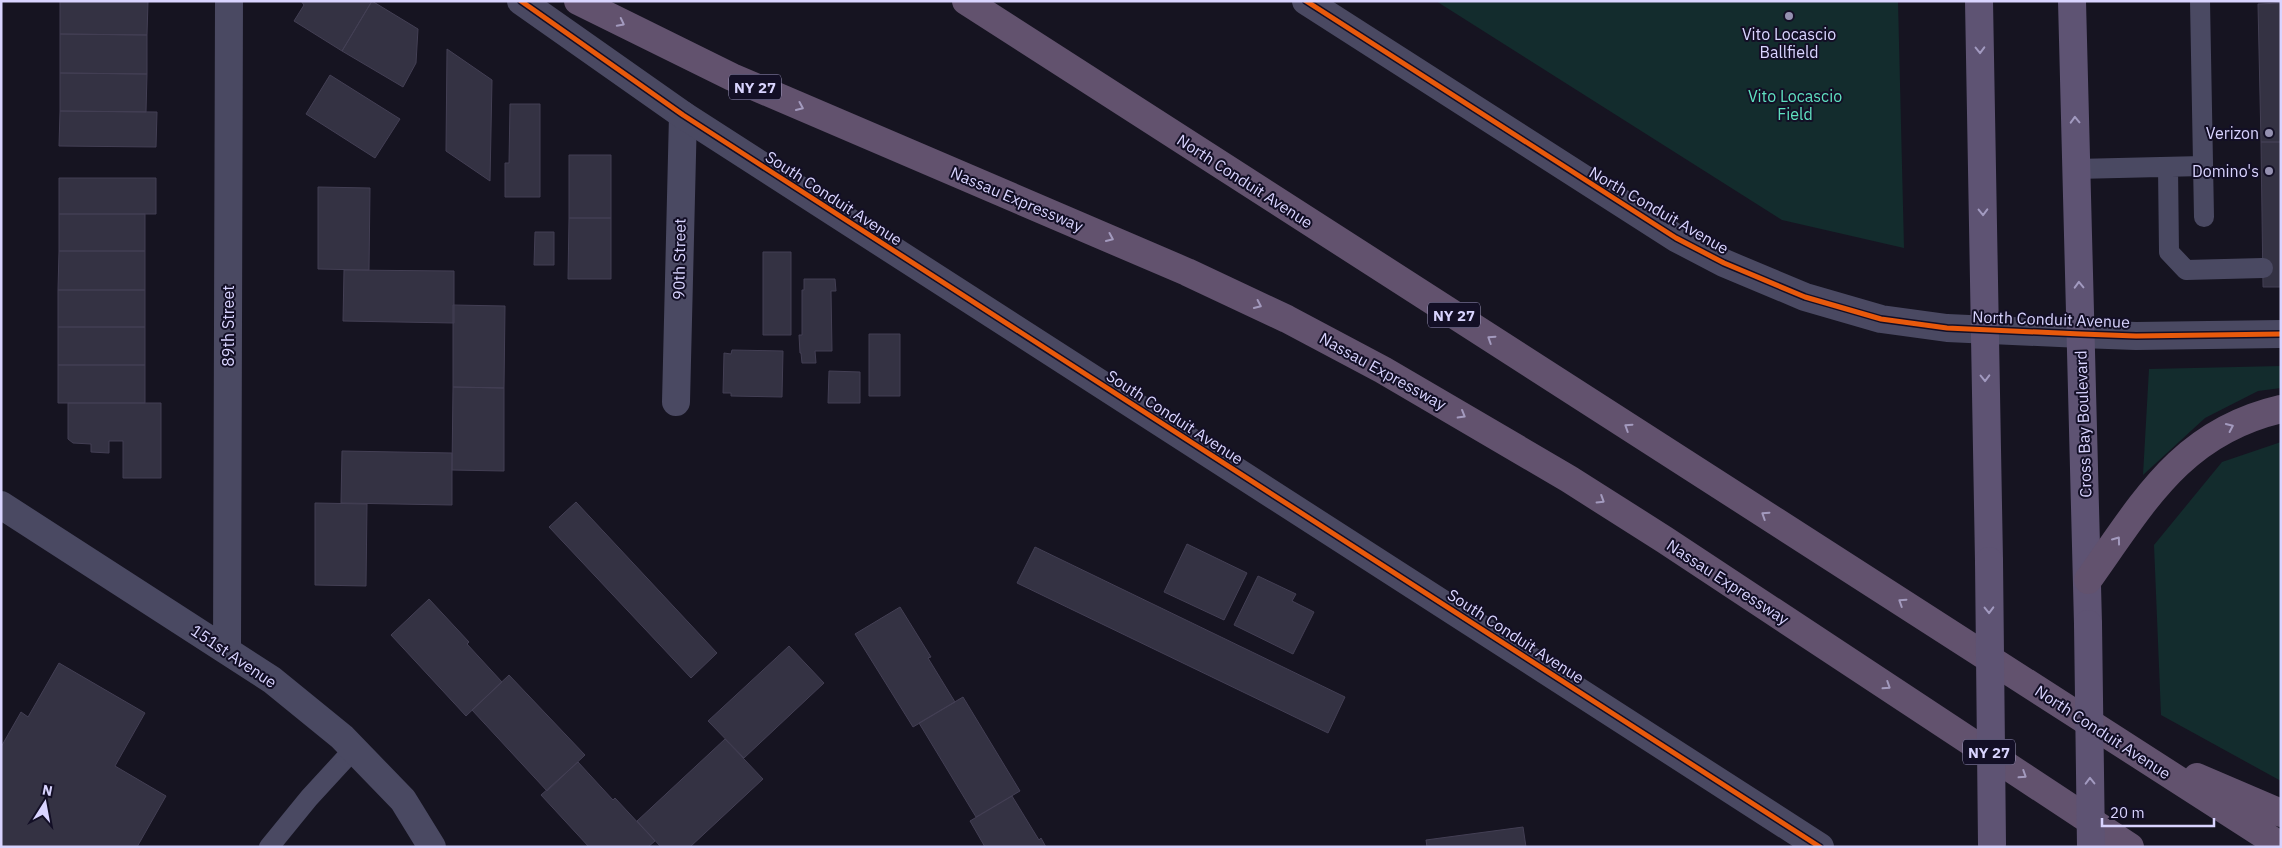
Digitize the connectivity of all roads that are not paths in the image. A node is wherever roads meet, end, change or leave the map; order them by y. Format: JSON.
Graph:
{"nodes":[{"id":1,"x":229,"y":1,"type":"edge"},
{"id":2,"x":521,"y":1,"type":"edge"},
{"id":3,"x":578,"y":1,"type":"edge"},
{"id":4,"x":966,"y":1,"type":"edge"},
{"id":5,"x":1306,"y":1,"type":"edge"},
{"id":6,"x":1980,"y":1,"type":"edge"},
{"id":7,"x":2072,"y":1,"type":"edge"},
{"id":8,"x":2200,"y":1,"type":"edge"},
{"id":9,"x":683,"y":115,"type":"junction"},
{"id":10,"x":2203,"y":166,"type":"junction"},
{"id":11,"x":2168,"y":167,"type":"junction"},
{"id":12,"x":2076,"y":169,"type":"junction"},
{"id":13,"x":2204,"y":217,"type":"dead end"},
{"id":14,"x":2263,"y":268,"type":"dead end"},
{"id":15,"x":1984,"y":329,"type":"junction"},
{"id":16,"x":2081,"y":334,"type":"junction"},
{"id":17,"x":2281,"y":334,"type":"edge"},
{"id":18,"x":676,"y":402,"type":"dead end"},
{"id":19,"x":2281,"y":410,"type":"edge"},
{"id":20,"x":1,"y":505,"type":"edge"},
{"id":21,"x":2088,"y":580,"type":"junction"},
{"id":22,"x":226,"y":650,"type":"junction"},
{"id":23,"x":2122,"y":745,"type":"junction"},
{"id":24,"x":354,"y":749,"type":"junction"},
{"id":25,"x":2281,"y":813,"type":"edge"},
{"id":26,"x":1992,"y":845,"type":"edge"},
{"id":27,"x":2281,"y":846,"type":"edge"},
{"id":28,"x":269,"y":847,"type":"edge"},
{"id":29,"x":432,"y":847,"type":"edge"},
{"id":30,"x":1820,"y":847,"type":"edge"},
{"id":31,"x":2091,"y":847,"type":"edge"},
{"id":32,"x":2130,"y":847,"type":"edge"}],
"edges":[{"from":1,"to":22,"type":"street","name":"89th Street"},
{"from":2,"to":9,"type":"street","name":"South Conduit Avenue"},
{"from":3,"to":32,"type":"highway","name":"Nassau Expressway","number":"NY 27","one_way":true},
{"from":23,"to":4,"type":"highway","name":"North Conduit Avenue","number":"NY 27","one_way":true},
{"from":5,"to":15,"type":"street","name":"North Conduit Avenue"},
{"from":6,"to":15,"type":"main road","one_way":true},
{"from":12,"to":7,"type":"main road","name":"Cross Bay Boulevard","one_way":true},
{"from":8,"to":10,"type":"lane"},
{"from":9,"to":18,"type":"street","name":"90th Street"},
{"from":9,"to":30,"type":"street","name":"South Conduit Avenue"},
{"from":10,"to":11,"type":"lane"},
{"from":10,"to":13,"type":"lane"},
{"from":11,"to":12,"type":"lane"},
{"from":11,"to":14,"type":"lane"},
{"from":16,"to":12,"type":"main road","name":"Cross Bay Boulevard","one_way":true},
{"from":15,"to":16,"type":"street","name":"North Conduit Avenue"},
{"from":15,"to":26,"type":"main road","one_way":true,"bridge":true},
{"from":16,"to":17,"type":"street","name":"North Conduit Avenue"},
{"from":16,"to":21,"type":"main road","name":"Cross Bay Boulevard"},
{"from":21,"to":19,"type":"highway","one_way":true},
{"from":20,"to":22,"type":"street","name":"151st Avenue"},
{"from":31,"to":21,"type":"main road","name":"Cross Bay Boulevard","one_way":true,"bridge":true},
{"from":22,"to":24,"type":"street","name":"151st Avenue"},
{"from":23,"to":25,"type":"highway"},
{"from":23,"to":27,"type":"highway","name":"North Conduit Avenue","number":"NY 27"},
{"from":24,"to":28,"type":"lane"},
{"from":24,"to":29,"type":"street","name":"151st Avenue"}]}
